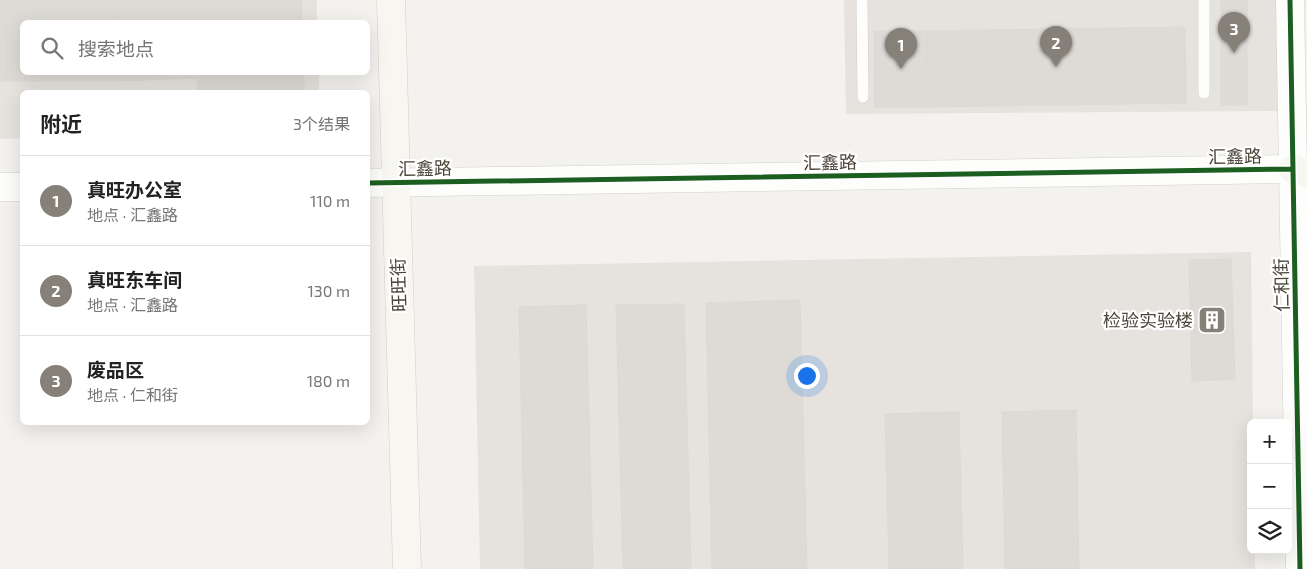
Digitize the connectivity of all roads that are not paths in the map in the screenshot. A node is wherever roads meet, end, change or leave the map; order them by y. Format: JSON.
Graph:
{"nodes":[{"id":1,"x":391,"y":0,"type":"edge"},
{"id":2,"x":862,"y":0,"type":"edge"},
{"id":3,"x":1204,"y":0,"type":"edge"},
{"id":4,"x":1290,"y":0,"type":"edge"},
{"id":5,"x":1204,"y":94,"type":"dead end"},
{"id":6,"x":863,"y":97,"type":"dead end"},
{"id":7,"x":1302,"y":169,"type":"edge"},
{"id":8,"x":370,"y":183,"type":"edge"},
{"id":9,"x":395,"y":183,"type":"junction"},
{"id":10,"x":0,"y":187,"type":"edge"},
{"id":11,"x":20,"y":187,"type":"edge"},
{"id":12,"x":407,"y":569,"type":"edge"},
{"id":13,"x":1300,"y":569,"type":"edge"}],
"edges":[{"from":1,"to":9,"type":"main road","name":"旺旺街"},
{"from":2,"to":6,"type":"lane"},
{"from":3,"to":5,"type":"lane"},
{"from":4,"to":7,"type":"street","name":"仁和街"},
{"from":7,"to":9,"type":"street","name":"汇鑫路"},
{"from":7,"to":13,"type":"street","name":"仁和街"},
{"from":8,"to":9,"type":"street","name":"汇鑫路"},
{"from":9,"to":12,"type":"main road","name":"旺旺街"},
{"from":10,"to":11,"type":"street"}]}
